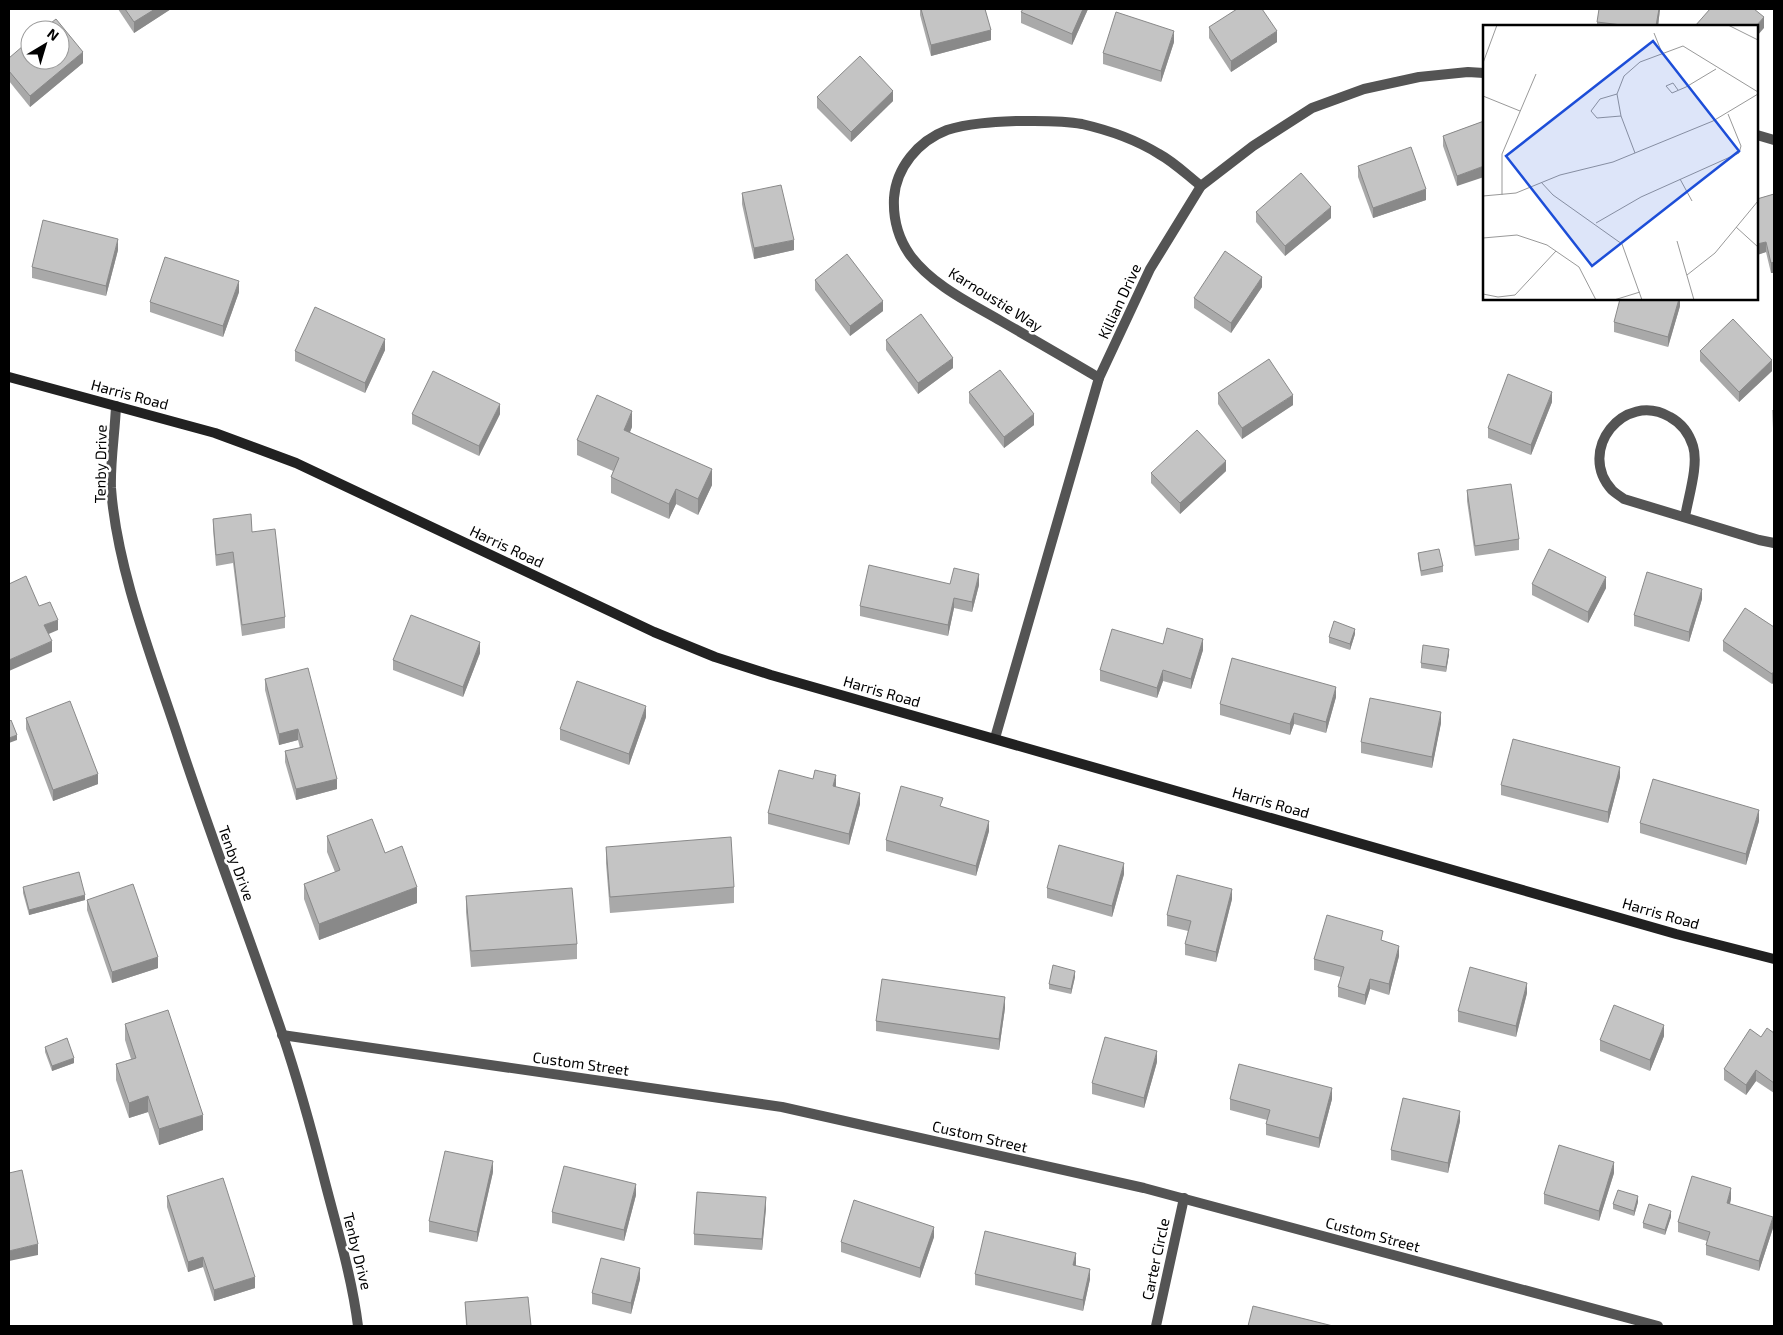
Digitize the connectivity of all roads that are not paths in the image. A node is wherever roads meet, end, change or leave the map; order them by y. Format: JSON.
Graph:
{"nodes":[{"id":1,"x":1483,"y":73,"type":"edge"},
{"id":2,"x":1758,"y":135,"type":"edge"},
{"id":3,"x":1774,"y":140,"type":"edge"},
{"id":4,"x":1201,"y":186,"type":"junction"},
{"id":5,"x":9,"y":377,"type":"edge"},
{"id":6,"x":1099,"y":378,"type":"junction"},
{"id":7,"x":116,"y":406,"type":"junction"},
{"id":8,"x":1685,"y":517,"type":"junction"},
{"id":9,"x":1774,"y":543,"type":"edge"},
{"id":10,"x":995,"y":738,"type":"junction"},
{"id":11,"x":1774,"y":959,"type":"edge"},
{"id":12,"x":282,"y":1035,"type":"junction"},
{"id":13,"x":1184,"y":1198,"type":"junction"},
{"id":14,"x":358,"y":1326,"type":"edge"},
{"id":15,"x":1156,"y":1326,"type":"edge"},
{"id":16,"x":1658,"y":1326,"type":"edge"}],
"edges":[{"from":1,"to":4,"type":"street","name":"Killian Drive"},
{"from":2,"to":3,"type":"street"},
{"from":4,"to":6,"type":"street","name":"Killian Drive"},
{"from":4,"to":6,"type":"street","name":"Karnoustie Way"},
{"from":5,"to":7,"type":"street","name":"Harris Road"},
{"from":6,"to":10,"type":"street","name":"Killian Drive"},
{"from":7,"to":10,"type":"street","name":"Harris Road"},
{"from":7,"to":12,"type":"street","name":"Tenby Drive"},
{"from":8,"to":8,"type":"street"},
{"from":8,"to":9,"type":"street"},
{"from":10,"to":11,"type":"street","name":"Harris Road"},
{"from":12,"to":13,"type":"street","name":"Custom Street"},
{"from":12,"to":14,"type":"street","name":"Tenby Drive"},
{"from":13,"to":15,"type":"street","name":"Carter Circle"},
{"from":13,"to":16,"type":"street","name":"Custom Street"}]}
